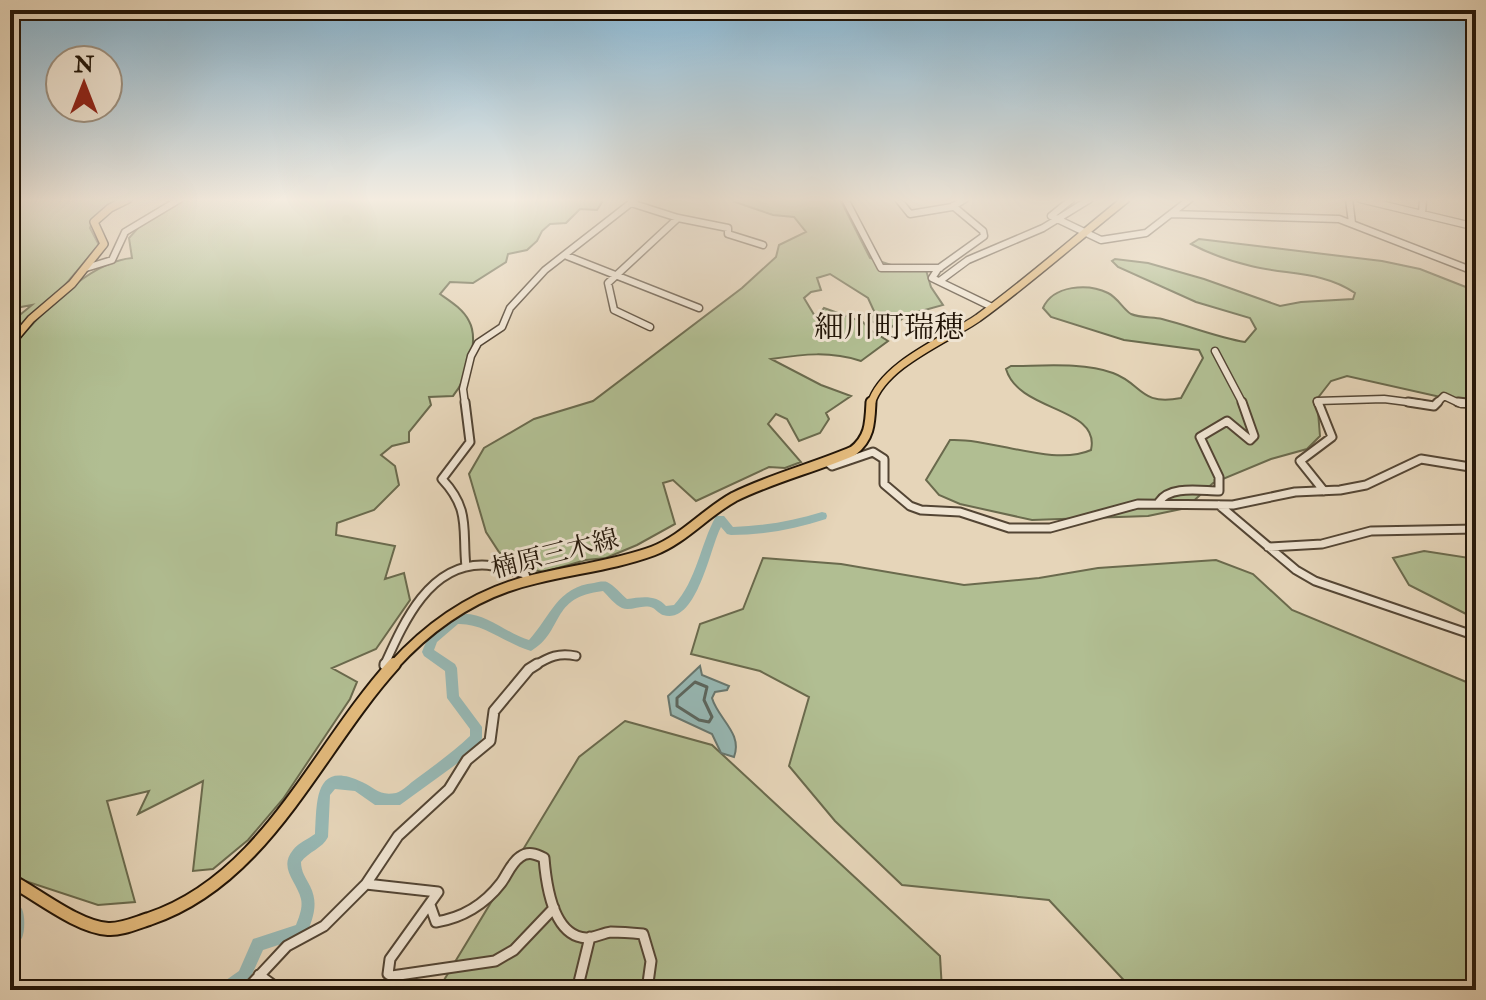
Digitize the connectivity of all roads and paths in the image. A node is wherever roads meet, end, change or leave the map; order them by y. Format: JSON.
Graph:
{"nodes":[{"id":1,"x":103,"y":246,"type":"edge"},
{"id":2,"x":119,"y":246,"type":"edge"},
{"id":3,"x":580,"y":246,"type":"edge"},
{"id":4,"x":648,"y":246,"type":"edge"},
{"id":5,"x":869,"y":246,"type":"edge"},
{"id":6,"x":971,"y":246,"type":"edge"},
{"id":7,"x":1004,"y":246,"type":"edge"},
{"id":8,"x":1066,"y":246,"type":"edge"},
{"id":9,"x":1409,"y":246,"type":"edge"},
{"id":10,"x":567,"y":256,"type":"junction"},
{"id":11,"x":86,"y":268,"type":"junction"},
{"id":12,"x":940,"y":268,"type":"junction"},
{"id":13,"x":1476,"y":272,"type":"edge"},
{"id":14,"x":616,"y":275,"type":"junction"},
{"id":15,"x":941,"y":280,"type":"junction"},
{"id":16,"x":992,"y":307,"type":"junction"},
{"id":17,"x":699,"y":308,"type":"dead end"},
{"id":18,"x":650,"y":327,"type":"dead end"},
{"id":19,"x":10,"y":344,"type":"edge"},
{"id":20,"x":1215,"y":351,"type":"dead end"},
{"id":21,"x":1476,"y":404,"type":"edge"},
{"id":22,"x":827,"y":462,"type":"junction"},
{"id":23,"x":1476,"y":468,"type":"edge"},
{"id":24,"x":1324,"y":491,"type":"junction"},
{"id":25,"x":1159,"y":502,"type":"junction"},
{"id":26,"x":1219,"y":505,"type":"junction"},
{"id":27,"x":1476,"y":529,"type":"edge"},
{"id":28,"x":1267,"y":547,"type":"junction"},
{"id":29,"x":466,"y":567,"type":"junction"},
{"id":30,"x":527,"y":580,"type":"junction"},
{"id":31,"x":1476,"y":636,"type":"edge"},
{"id":32,"x":576,"y":656,"type":"dead end"},
{"id":33,"x":389,"y":670,"type":"junction"},
{"id":34,"x":10,"y":880,"type":"edge"},
{"id":35,"x":366,"y":884,"type":"junction"},
{"id":36,"x":430,"y":905,"type":"junction"},
{"id":37,"x":554,"y":908,"type":"junction"},
{"id":38,"x":590,"y":937,"type":"junction"},
{"id":39,"x":259,"y":975,"type":"junction"},
{"id":40,"x":246,"y":990,"type":"edge"},
{"id":41,"x":317,"y":990,"type":"edge"},
{"id":42,"x":574,"y":990,"type":"edge"},
{"id":43,"x":647,"y":990,"type":"edge"}],
"edges":[{"from":1,"to":11,"type":"main road"},
{"from":2,"to":11,"type":"street"},
{"from":3,"to":10,"type":"street"},
{"from":4,"to":14,"type":"street"},
{"from":5,"to":12,"type":"street"},
{"from":6,"to":12,"type":"street"},
{"from":7,"to":15,"type":"street"},
{"from":8,"to":16,"type":"main road","name":"楠原三木線"},
{"from":9,"to":13,"type":"street"},
{"from":10,"to":14,"type":"street"},
{"from":10,"to":29,"type":"street"},
{"from":11,"to":19,"type":"main road"},
{"from":12,"to":15,"type":"street"},
{"from":14,"to":17,"type":"street"},
{"from":14,"to":18,"type":"street"},
{"from":15,"to":16,"type":"street"},
{"from":16,"to":22,"type":"main road","name":"楠原三木線"},
{"from":20,"to":25,"type":"street"},
{"from":21,"to":24,"type":"street"},
{"from":22,"to":25,"type":"street"},
{"from":22,"to":30,"type":"main road","name":"楠原三木線"},
{"from":23,"to":24,"type":"street"},
{"from":24,"to":26,"type":"street"},
{"from":25,"to":26,"type":"street"},
{"from":26,"to":28,"type":"street"},
{"from":27,"to":28,"type":"street"},
{"from":28,"to":31,"type":"street"},
{"from":29,"to":30,"type":"street"},
{"from":29,"to":33,"type":"street"},
{"from":30,"to":33,"type":"main road","name":"楠原三木線"},
{"from":32,"to":35,"type":"street"},
{"from":33,"to":34,"type":"main road","name":"楠原三木線"},
{"from":35,"to":36,"type":"street"},
{"from":35,"to":39,"type":"street"},
{"from":36,"to":37,"type":"street"},
{"from":36,"to":37,"type":"street"},
{"from":37,"to":38,"type":"street"},
{"from":38,"to":42,"type":"street"},
{"from":38,"to":43,"type":"street"},
{"from":39,"to":40,"type":"street"},
{"from":39,"to":41,"type":"street"}]}
